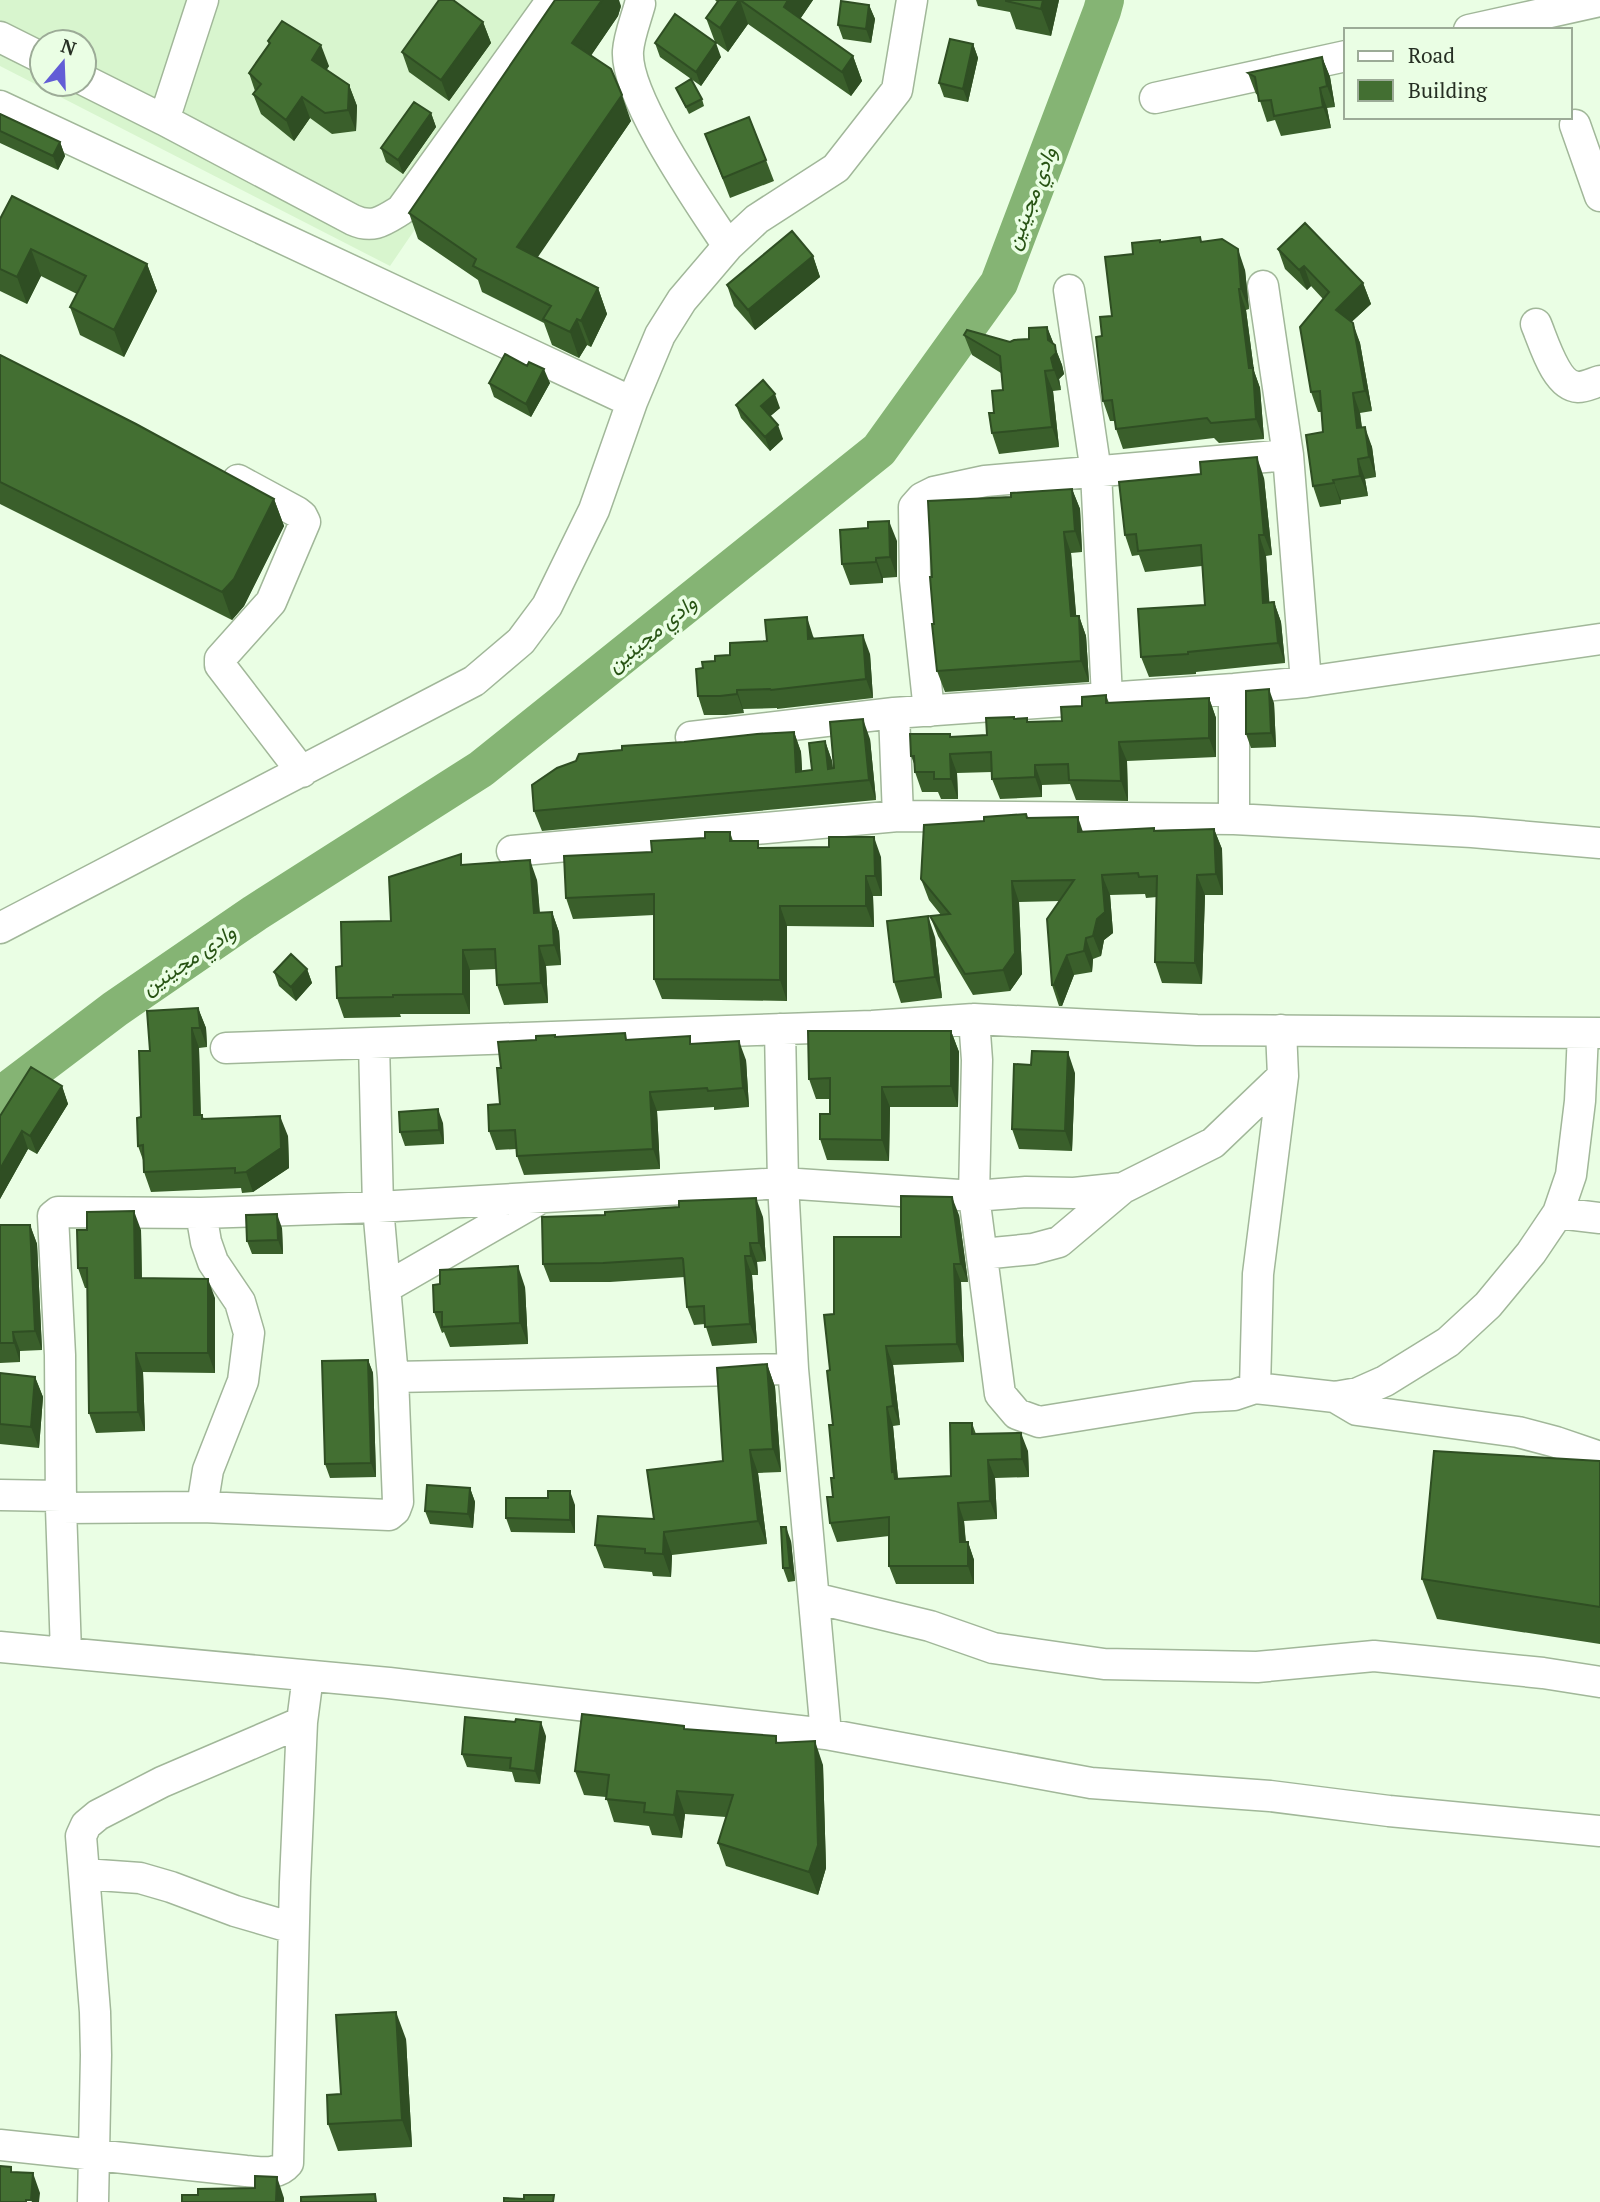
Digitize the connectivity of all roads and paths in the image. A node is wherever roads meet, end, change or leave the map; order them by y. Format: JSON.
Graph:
{"nodes":[{"id":1,"x":203,"y":0,"type":"edge"},
{"id":2,"x":552,"y":0,"type":"edge"},
{"id":3,"x":912,"y":0,"type":"edge"},
{"id":4,"x":1600,"y":1,"type":"edge"},
{"id":5,"x":640,"y":4,"type":"dead end"},
{"id":6,"x":1478,"y":28,"type":"edge"},
{"id":7,"x":0,"y":37,"type":"edge"},
{"id":8,"x":28,"y":51,"type":"edge"},
{"id":9,"x":1344,"y":56,"type":"edge"},
{"id":10,"x":98,"y":87,"type":"edge"},
{"id":11,"x":1155,"y":98,"type":"dead end"},
{"id":12,"x":0,"y":106,"type":"edge"},
{"id":13,"x":164,"y":120,"type":"junction"},
{"id":14,"x":1575,"y":125,"type":"dead end"},
{"id":15,"x":1600,"y":196,"type":"edge"},
{"id":16,"x":728,"y":246,"type":"junction"},
{"id":17,"x":1264,"y":286,"type":"dead end"},
{"id":18,"x":1069,"y":290,"type":"dead end"},
{"id":19,"x":1536,"y":324,"type":"dead end"},
{"id":20,"x":1600,"y":381,"type":"edge"},
{"id":21,"x":632,"y":402,"type":"junction"},
{"id":22,"x":1288,"y":454,"type":"junction"},
{"id":23,"x":214,"y":467,"type":"edge"},
{"id":24,"x":1096,"y":472,"type":"junction"},
{"id":25,"x":1600,"y":639,"type":"edge"},
{"id":26,"x":1306,"y":682,"type":"junction"},
{"id":27,"x":1234,"y":689,"type":"junction"},
{"id":28,"x":1107,"y":697,"type":"junction"},
{"id":29,"x":929,"y":712,"type":"junction"},
{"id":30,"x":894,"y":713,"type":"junction"},
{"id":31,"x":691,"y":737,"type":"dead end"},
{"id":32,"x":302,"y":772,"type":"junction"},
{"id":33,"x":898,"y":816,"type":"junction"},
{"id":34,"x":1234,"y":819,"type":"junction"},
{"id":35,"x":1600,"y":842,"type":"edge"},
{"id":36,"x":512,"y":851,"type":"dead end"},
{"id":37,"x":0,"y":928,"type":"edge"},
{"id":38,"x":974,"y":1019,"type":"junction"},
{"id":39,"x":780,"y":1029,"type":"junction"},
{"id":40,"x":1281,"y":1030,"type":"junction"},
{"id":41,"x":1592,"y":1033,"type":"edge"},
{"id":42,"x":374,"y":1043,"type":"junction"},
{"id":43,"x":226,"y":1048,"type":"dead end"},
{"id":44,"x":1283,"y":1076,"type":"junction"},
{"id":45,"x":783,"y":1183,"type":"junction"},
{"id":46,"x":1124,"y":1188,"type":"junction"},
{"id":47,"x":974,"y":1196,"type":"junction"},
{"id":48,"x":543,"y":1197,"type":"junction"},
{"id":49,"x":378,"y":1207,"type":"junction"},
{"id":50,"x":201,"y":1213,"type":"junction"},
{"id":51,"x":1558,"y":1213,"type":"junction"},
{"id":52,"x":1600,"y":1218,"type":"edge"},
{"id":53,"x":982,"y":1254,"type":"junction"},
{"id":54,"x":385,"y":1288,"type":"junction"},
{"id":55,"x":793,"y":1369,"type":"junction"},
{"id":56,"x":393,"y":1377,"type":"junction"},
{"id":57,"x":1255,"y":1388,"type":"junction"},
{"id":58,"x":1335,"y":1397,"type":"junction"},
{"id":59,"x":1600,"y":1457,"type":"edge"},
{"id":60,"x":0,"y":1495,"type":"edge"},
{"id":61,"x":61,"y":1502,"type":"junction"},
{"id":62,"x":202,"y":1507,"type":"junction"},
{"id":63,"x":814,"y":1598,"type":"junction"},
{"id":64,"x":0,"y":1647,"type":"edge"},
{"id":65,"x":65,"y":1653,"type":"junction"},
{"id":66,"x":308,"y":1676,"type":"junction"},
{"id":67,"x":1600,"y":1682,"type":"edge"},
{"id":68,"x":302,"y":1722,"type":"junction"},
{"id":69,"x":827,"y":1734,"type":"junction"},
{"id":70,"x":1600,"y":1830,"type":"edge"},
{"id":71,"x":85,"y":1874,"type":"junction"},
{"id":72,"x":293,"y":1928,"type":"junction"},
{"id":73,"x":0,"y":2145,"type":"edge"},
{"id":74,"x":93,"y":2154,"type":"junction"},
{"id":75,"x":93,"y":2202,"type":"edge"}],
"edges":[{"from":1,"to":13,"type":"street"},
{"from":2,"to":13,"type":"street"},
{"from":3,"to":16,"type":"street"},
{"from":4,"to":6,"type":"street"},
{"from":5,"to":16,"type":"street"},
{"from":7,"to":8,"type":"street"},
{"from":9,"to":11,"type":"street"},
{"from":10,"to":13,"type":"street"},
{"from":12,"to":21,"type":"street"},
{"from":14,"to":15,"type":"street"},
{"from":16,"to":21,"type":"street"},
{"from":17,"to":22,"type":"street"},
{"from":18,"to":24,"type":"street"},
{"from":19,"to":20,"type":"street"},
{"from":21,"to":32,"type":"street"},
{"from":22,"to":24,"type":"street"},
{"from":22,"to":26,"type":"street"},
{"from":23,"to":32,"type":"street"},
{"from":24,"to":28,"type":"street"},
{"from":24,"to":29,"type":"street"},
{"from":25,"to":26,"type":"street"},
{"from":26,"to":27,"type":"street"},
{"from":27,"to":28,"type":"street"},
{"from":27,"to":34,"type":"street"},
{"from":28,"to":29,"type":"street"},
{"from":29,"to":30,"type":"street"},
{"from":30,"to":31,"type":"street"},
{"from":30,"to":33,"type":"street"},
{"from":32,"to":37,"type":"street"},
{"from":33,"to":34,"type":"street"},
{"from":33,"to":36,"type":"street"},
{"from":34,"to":35,"type":"street"},
{"from":38,"to":39,"type":"street"},
{"from":38,"to":40,"type":"street"},
{"from":38,"to":47,"type":"street"},
{"from":39,"to":42,"type":"street"},
{"from":39,"to":45,"type":"street"},
{"from":40,"to":41,"type":"street"},
{"from":40,"to":44,"type":"street"},
{"from":41,"to":51,"type":"street"},
{"from":42,"to":43,"type":"street"},
{"from":42,"to":49,"type":"street"},
{"from":44,"to":46,"type":"street"},
{"from":44,"to":57,"type":"street"},
{"from":45,"to":47,"type":"street"},
{"from":45,"to":48,"type":"street"},
{"from":45,"to":55,"type":"street"},
{"from":46,"to":47,"type":"street"},
{"from":46,"to":53,"type":"street"},
{"from":47,"to":53,"type":"street"},
{"from":48,"to":49,"type":"street"},
{"from":48,"to":54,"type":"street"},
{"from":49,"to":50,"type":"street"},
{"from":49,"to":54,"type":"street"},
{"from":50,"to":61,"type":"street"},
{"from":50,"to":62,"type":"street"},
{"from":51,"to":52,"type":"street"},
{"from":51,"to":58,"type":"street"},
{"from":53,"to":57,"type":"street"},
{"from":54,"to":56,"type":"street"},
{"from":55,"to":56,"type":"street"},
{"from":55,"to":63,"type":"street"},
{"from":56,"to":62,"type":"street"},
{"from":57,"to":58,"type":"street"},
{"from":58,"to":59,"type":"street"},
{"from":60,"to":61,"type":"street"},
{"from":61,"to":62,"type":"street"},
{"from":61,"to":65,"type":"street"},
{"from":63,"to":67,"type":"street"},
{"from":63,"to":69,"type":"street"},
{"from":64,"to":65,"type":"street"},
{"from":65,"to":66,"type":"street"},
{"from":66,"to":68,"type":"street"},
{"from":66,"to":69,"type":"street"},
{"from":68,"to":71,"type":"street"},
{"from":68,"to":72,"type":"street"},
{"from":69,"to":70,"type":"street"},
{"from":71,"to":72,"type":"street"},
{"from":71,"to":74,"type":"street"},
{"from":72,"to":74,"type":"street"},
{"from":73,"to":74,"type":"street"},
{"from":74,"to":75,"type":"street"}]}
